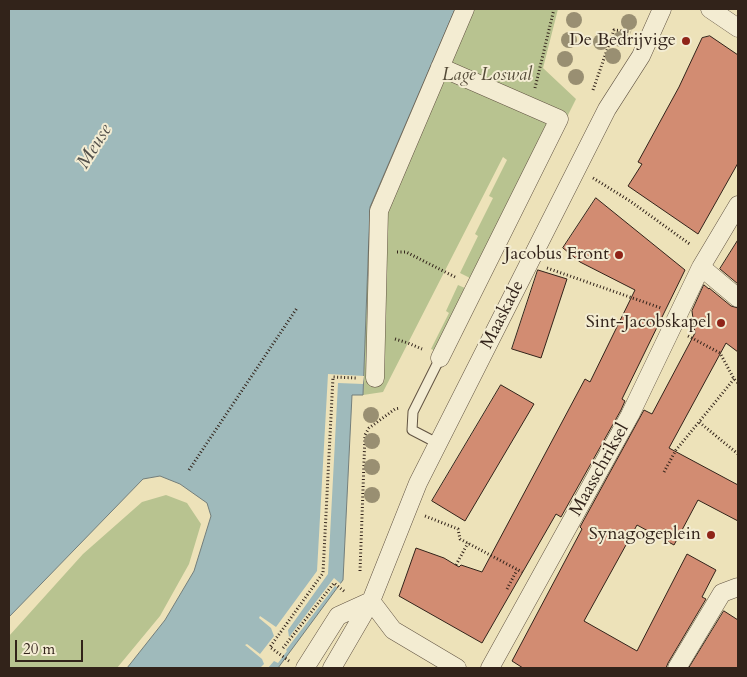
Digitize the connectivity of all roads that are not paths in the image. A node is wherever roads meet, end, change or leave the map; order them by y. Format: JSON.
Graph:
{"nodes":[{"id":1,"x":465,"y":9,"type":"edge"},
{"id":2,"x":662,"y":9,"type":"edge"},
{"id":3,"x":710,"y":9,"type":"edge"},
{"id":4,"x":738,"y":28,"type":"edge"},
{"id":5,"x":440,"y":67,"type":"junction"},
{"id":6,"x":738,"y":205,"type":"edge"},
{"id":7,"x":704,"y":262,"type":"junction"},
{"id":8,"x":738,"y":298,"type":"edge"},
{"id":9,"x":440,"y":358,"type":"joint"},
{"id":10,"x":375,"y":378,"type":"road end"},
{"id":11,"x":439,"y":444,"type":"junction"},
{"id":12,"x":738,"y":587,"type":"edge"},
{"id":13,"x":370,"y":602,"type":"junction"},
{"id":14,"x":338,"y":616,"type":"junction"},
{"id":15,"x":318,"y":625,"type":"dead end"},
{"id":16,"x":298,"y":665,"type":"edge"},
{"id":17,"x":332,"y":668,"type":"edge"},
{"id":18,"x":458,"y":668,"type":"edge"},
{"id":19,"x":490,"y":668,"type":"edge"},
{"id":20,"x":677,"y":668,"type":"edge"}],
"edges":[{"from":1,"to":5,"type":"street"},
{"from":2,"to":11,"type":"street","name":"Maaskade"},
{"from":3,"to":4,"type":"street"},
{"from":5,"to":9,"type":"street"},
{"from":5,"to":10,"type":"street"},
{"from":6,"to":7,"type":"street","name":"Maasschriksel"},
{"from":7,"to":8,"type":"street"},
{"from":7,"to":19,"type":"street","name":"Maasschriksel"},
{"from":9,"to":11,"type":"lane"},
{"from":11,"to":13,"type":"street","name":"Maaskade"},
{"from":12,"to":20,"type":"street"},
{"from":13,"to":14,"type":"street"},
{"from":13,"to":17,"type":"street","name":"Maaskade"},
{"from":13,"to":18,"type":"street"},
{"from":14,"to":15,"type":"street"},
{"from":14,"to":16,"type":"street"}]}
